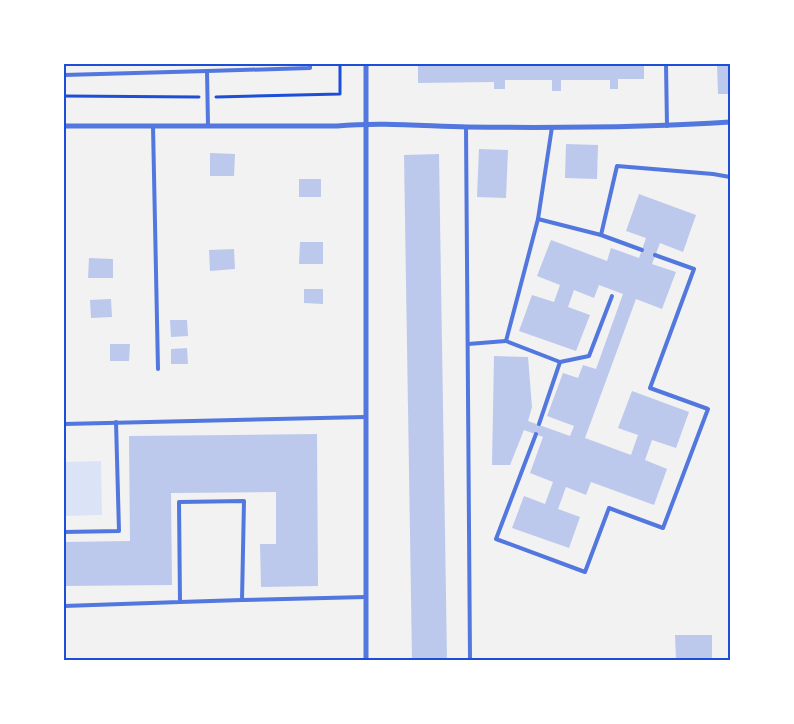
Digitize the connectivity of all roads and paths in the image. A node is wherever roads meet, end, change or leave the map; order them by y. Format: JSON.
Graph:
{"nodes":[{"id":1,"x":310,"y":64,"type":"edge"},
{"id":2,"x":366,"y":64,"type":"edge"},
{"id":3,"x":666,"y":64,"type":"edge"},
{"id":4,"x":207,"y":71,"type":"junction"},
{"id":5,"x":64,"y":75,"type":"edge"},
{"id":6,"x":730,"y":122,"type":"edge"},
{"id":7,"x":366,"y":123,"type":"junction"},
{"id":8,"x":208,"y":125,"type":"junction"},
{"id":9,"x":64,"y":126,"type":"edge"},
{"id":10,"x":153,"y":126,"type":"junction"},
{"id":11,"x":466,"y":127,"type":"junction"},
{"id":12,"x":552,"y":127,"type":"junction"},
{"id":13,"x":667,"y":127,"type":"junction"},
{"id":14,"x":730,"y":177,"type":"edge"},
{"id":15,"x":538,"y":219,"type":"junction"},
{"id":16,"x":601,"y":235,"type":"junction"},
{"id":17,"x":642,"y":250,"type":"dead end"},
{"id":18,"x":655,"y":255,"type":"dead end"},
{"id":19,"x":612,"y":296,"type":"dead end"},
{"id":20,"x":506,"y":341,"type":"junction"},
{"id":21,"x":468,"y":344,"type":"junction"},
{"id":22,"x":560,"y":362,"type":"junction"},
{"id":23,"x":158,"y":369,"type":"dead end"},
{"id":24,"x":365,"y":416,"type":"junction"},
{"id":25,"x":116,"y":422,"type":"junction"},
{"id":26,"x":64,"y":424,"type":"edge"},
{"id":27,"x":538,"y":424,"type":"dead end"},
{"id":28,"x":536,"y":434,"type":"dead end"},
{"id":29,"x":64,"y":532,"type":"edge"},
{"id":30,"x":366,"y":597,"type":"junction"},
{"id":31,"x":242,"y":600,"type":"junction"},
{"id":32,"x":180,"y":602,"type":"junction"},
{"id":33,"x":64,"y":606,"type":"edge"},
{"id":34,"x":366,"y":660,"type":"edge"},
{"id":35,"x":470,"y":660,"type":"edge"}],
"edges":[{"from":1,"to":4,"type":"lane"},
{"from":2,"to":7,"type":"street"},
{"from":3,"to":13,"type":"lane"},
{"from":4,"to":5,"type":"lane"},
{"from":4,"to":8,"type":"lane"},
{"from":6,"to":13,"type":"street"},
{"from":7,"to":8,"type":"street"},
{"from":7,"to":11,"type":"street"},
{"from":7,"to":24,"type":"street"},
{"from":8,"to":10,"type":"street"},
{"from":9,"to":10,"type":"street"},
{"from":10,"to":23,"type":"lane"},
{"from":11,"to":12,"type":"street"},
{"from":11,"to":21,"type":"lane"},
{"from":12,"to":13,"type":"street"},
{"from":12,"to":15,"type":"lane"},
{"from":14,"to":16,"type":"lane"},
{"from":15,"to":16,"type":"lane"},
{"from":15,"to":20,"type":"lane"},
{"from":16,"to":17,"type":"lane"},
{"from":18,"to":28,"type":"lane"},
{"from":19,"to":22,"type":"lane"},
{"from":20,"to":21,"type":"lane"},
{"from":20,"to":22,"type":"lane"},
{"from":21,"to":35,"type":"lane"},
{"from":22,"to":27,"type":"lane"},
{"from":24,"to":25,"type":"lane"},
{"from":24,"to":30,"type":"street"},
{"from":25,"to":26,"type":"lane"},
{"from":25,"to":29,"type":"lane"},
{"from":30,"to":31,"type":"lane"},
{"from":30,"to":34,"type":"street"},
{"from":31,"to":32,"type":"lane"},
{"from":31,"to":32,"type":"lane"},
{"from":32,"to":33,"type":"lane"}]}
